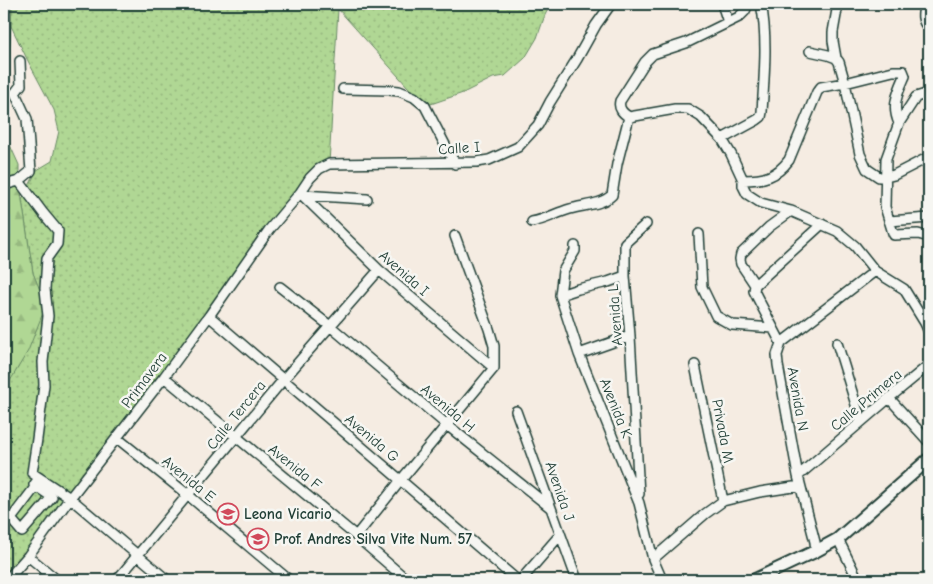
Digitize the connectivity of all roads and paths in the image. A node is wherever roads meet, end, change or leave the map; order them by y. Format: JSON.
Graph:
{"nodes":[{"id":1,"x":611,"y":4,"type":"edge"},
{"id":2,"x":722,"y":4,"type":"edge"},
{"id":3,"x":748,"y":4,"type":"edge"},
{"id":4,"x":761,"y":4,"type":"edge"},
{"id":5,"x":838,"y":4,"type":"edge"},
{"id":6,"x":924,"y":4,"type":"edge"},
{"id":7,"x":728,"y":22,"type":"junction"},
{"id":8,"x":929,"y":28,"type":"edge"},
{"id":9,"x":810,"y":51,"type":"dead end"},
{"id":10,"x":836,"y":58,"type":"junction"},
{"id":11,"x":20,"y":61,"type":"dead end"},
{"id":12,"x":845,"y":84,"type":"junction"},
{"id":13,"x":343,"y":89,"type":"dead end"},
{"id":14,"x":929,"y":94,"type":"edge"},
{"id":15,"x":629,"y":117,"type":"junction"},
{"id":16,"x":899,"y":123,"type":"junction"},
{"id":17,"x":722,"y":139,"type":"junction"},
{"id":18,"x":929,"y":157,"type":"edge"},
{"id":19,"x":455,"y":164,"type":"junction"},
{"id":20,"x":886,"y":177,"type":"junction"},
{"id":21,"x":743,"y":180,"type":"junction"},
{"id":22,"x":19,"y":181,"type":"junction"},
{"id":23,"x":4,"y":185,"type":"edge"},
{"id":24,"x":301,"y":194,"type":"junction"},
{"id":25,"x":367,"y":199,"type":"dead end"},
{"id":26,"x":791,"y":211,"type":"junction"},
{"id":27,"x":929,"y":218,"type":"edge"},
{"id":28,"x":889,"y":221,"type":"junction"},
{"id":29,"x":532,"y":222,"type":"dead end"},
{"id":30,"x":646,"y":224,"type":"dead end"},
{"id":31,"x":822,"y":224,"type":"junction"},
{"id":32,"x":699,"y":234,"type":"dead end"},
{"id":33,"x":455,"y":236,"type":"dead end"},
{"id":34,"x":929,"y":237,"type":"edge"},
{"id":35,"x":575,"y":246,"type":"dead end"},
{"id":36,"x":379,"y":270,"type":"junction"},
{"id":37,"x":876,"y":271,"type":"junction"},
{"id":38,"x":626,"y":276,"type":"junction"},
{"id":39,"x":755,"y":285,"type":"junction"},
{"id":40,"x":280,"y":287,"type":"dead end"},
{"id":41,"x":560,"y":295,"type":"junction"},
{"id":42,"x":209,"y":316,"type":"junction"},
{"id":43,"x":330,"y":326,"type":"junction"},
{"id":44,"x":772,"y":328,"type":"junction"},
{"id":45,"x":929,"y":332,"type":"edge"},
{"id":46,"x":630,"y":336,"type":"junction"},
{"id":47,"x":781,"y":343,"type":"junction"},
{"id":48,"x":837,"y":343,"type":"dead end"},
{"id":49,"x":579,"y":354,"type":"junction"},
{"id":50,"x":929,"y":364,"type":"edge"},
{"id":51,"x":695,"y":365,"type":"dead end"},
{"id":52,"x":494,"y":368,"type":"junction"},
{"id":53,"x":164,"y":377,"type":"junction"},
{"id":54,"x":283,"y":380,"type":"junction"},
{"id":55,"x":889,"y":398,"type":"junction"},
{"id":56,"x":516,"y":411,"type":"dead end"},
{"id":57,"x":861,"y":422,"type":"junction"},
{"id":58,"x":447,"y":425,"type":"junction"},
{"id":59,"x":236,"y":437,"type":"junction"},
{"id":60,"x":117,"y":438,"type":"junction"},
{"id":61,"x":929,"y":442,"type":"edge"},
{"id":62,"x":929,"y":459,"type":"edge"},
{"id":63,"x":798,"y":476,"type":"junction"},
{"id":64,"x":400,"y":480,"type":"junction"},
{"id":65,"x":38,"y":482,"type":"junction"},
{"id":66,"x":800,"y":486,"type":"junction"},
{"id":67,"x":188,"y":495,"type":"junction"},
{"id":68,"x":70,"y":498,"type":"junction"},
{"id":69,"x":723,"y":501,"type":"junction"},
{"id":70,"x":639,"y":503,"type":"junction"},
{"id":71,"x":551,"y":508,"type":"junction"},
{"id":72,"x":560,"y":535,"type":"junction"},
{"id":73,"x":356,"y":536,"type":"junction"},
{"id":74,"x":838,"y":539,"type":"junction"},
{"id":75,"x":816,"y":551,"type":"junction"},
{"id":76,"x":28,"y":556,"type":"junction"},
{"id":77,"x":138,"y":556,"type":"junction"},
{"id":78,"x":654,"y":559,"type":"junction"},
{"id":79,"x":7,"y":580,"type":"edge"},
{"id":80,"x":57,"y":580,"type":"edge"},
{"id":81,"x":117,"y":580,"type":"edge"},
{"id":82,"x":167,"y":580,"type":"edge"},
{"id":83,"x":289,"y":580,"type":"edge"},
{"id":84,"x":407,"y":580,"type":"edge"},
{"id":85,"x":519,"y":580,"type":"edge"},
{"id":86,"x":577,"y":580,"type":"edge"},
{"id":87,"x":662,"y":580,"type":"edge"},
{"id":88,"x":754,"y":580,"type":"edge"},
{"id":89,"x":858,"y":580,"type":"edge"}],
"edges":[{"from":1,"to":19,"type":"street","name":"Calle I"},
{"from":2,"to":7,"type":"street"},
{"from":3,"to":7,"type":"street"},
{"from":4,"to":17,"type":"street"},
{"from":5,"to":10,"type":"street"},
{"from":6,"to":8,"type":"street"},
{"from":7,"to":15,"type":"street"},
{"from":9,"to":10,"type":"street"},
{"from":10,"to":12,"type":"street"},
{"from":11,"to":22,"type":"street"},
{"from":12,"to":16,"type":"street"},
{"from":12,"to":20,"type":"street"},
{"from":12,"to":21,"type":"street"},
{"from":13,"to":19,"type":"street"},
{"from":14,"to":16,"type":"street"},
{"from":15,"to":17,"type":"street"},
{"from":15,"to":29,"type":"street"},
{"from":16,"to":20,"type":"street"},
{"from":17,"to":21,"type":"street"},
{"from":18,"to":20,"type":"street"},
{"from":19,"to":24,"type":"street","name":"Calle I"},
{"from":20,"to":28,"type":"street"},
{"from":21,"to":26,"type":"street"},
{"from":22,"to":23,"type":"street"},
{"from":22,"to":65,"type":"street"},
{"from":24,"to":25,"type":"street"},
{"from":24,"to":36,"type":"street","name":"Avenida I"},
{"from":24,"to":42,"type":"street","name":"Primavera"},
{"from":26,"to":31,"type":"street"},
{"from":26,"to":39,"type":"street"},
{"from":27,"to":28,"type":"street"},
{"from":28,"to":34,"type":"street"},
{"from":30,"to":38,"type":"street","name":"Avenida L"},
{"from":31,"to":37,"type":"street"},
{"from":31,"to":39,"type":"street"},
{"from":32,"to":44,"type":"street"},
{"from":33,"to":52,"type":"street"},
{"from":35,"to":41,"type":"street","name":"Avenida K"},
{"from":36,"to":43,"type":"street","name":"Calle Tercera"},
{"from":36,"to":52,"type":"street","name":"Avenida I"},
{"from":37,"to":45,"type":"street"},
{"from":37,"to":47,"type":"street"},
{"from":38,"to":41,"type":"street"},
{"from":38,"to":46,"type":"street","name":"Avenida L"},
{"from":39,"to":44,"type":"street"},
{"from":40,"to":43,"type":"street","name":"Avenida H"},
{"from":41,"to":49,"type":"street","name":"Avenida K"},
{"from":42,"to":53,"type":"street","name":"Primavera"},
{"from":42,"to":54,"type":"street","name":"Avenida G"},
{"from":43,"to":54,"type":"street","name":"Calle Tercera"},
{"from":43,"to":58,"type":"street","name":"Avenida H"},
{"from":44,"to":47,"type":"street"},
{"from":46,"to":49,"type":"street"},
{"from":46,"to":70,"type":"street","name":"Avenida L"},
{"from":47,"to":63,"type":"street","name":"Avenida N"},
{"from":48,"to":57,"type":"street"},
{"from":49,"to":70,"type":"street","name":"Avenida K"},
{"from":50,"to":55,"type":"street","name":"Calle Primera"},
{"from":51,"to":69,"type":"street","name":"Privada M"},
{"from":52,"to":58,"type":"street"},
{"from":53,"to":59,"type":"street","name":"Avenida F"},
{"from":53,"to":60,"type":"street","name":"Primavera"},
{"from":54,"to":59,"type":"street","name":"Calle Tercera"},
{"from":54,"to":64,"type":"street","name":"Avenida G"},
{"from":55,"to":57,"type":"street","name":"Calle Primera"},
{"from":55,"to":61,"type":"street"},
{"from":56,"to":71,"type":"street","name":"Avenida J"},
{"from":57,"to":63,"type":"street","name":"Calle Primera"},
{"from":58,"to":64,"type":"street"},
{"from":58,"to":71,"type":"street","name":"Avenida H"},
{"from":59,"to":67,"type":"street","name":"Calle Tercera"},
{"from":59,"to":73,"type":"street","name":"Avenida F"},
{"from":60,"to":67,"type":"street","name":"Avenida E"},
{"from":60,"to":68,"type":"street","name":"Primavera"},
{"from":62,"to":74,"type":"street"},
{"from":63,"to":66,"type":"street","name":"Avenida N"},
{"from":64,"to":73,"type":"street"},
{"from":64,"to":85,"type":"street","name":"Avenida G"},
{"from":65,"to":65,"type":"street"},
{"from":65,"to":68,"type":"street"},
{"from":66,"to":69,"type":"street"},
{"from":66,"to":75,"type":"street","name":"Avenida N"},
{"from":67,"to":77,"type":"street","name":"Calle Tercera"},
{"from":67,"to":83,"type":"street","name":"Avenida E"},
{"from":68,"to":76,"type":"street","name":"Primavera"},
{"from":68,"to":77,"type":"street"},
{"from":69,"to":78,"type":"street"},
{"from":70,"to":78,"type":"street","name":"Avenida K"},
{"from":71,"to":72,"type":"street","name":"Avenida J"},
{"from":72,"to":85,"type":"street"},
{"from":72,"to":86,"type":"street","name":"Avenida J"},
{"from":73,"to":84,"type":"street","name":"Avenida F"},
{"from":74,"to":75,"type":"street"},
{"from":74,"to":89,"type":"street"},
{"from":75,"to":88,"type":"street"},
{"from":76,"to":79,"type":"street","name":"Primavera"},
{"from":76,"to":80,"type":"street"},
{"from":77,"to":81,"type":"street","name":"Calle Tercera"},
{"from":77,"to":82,"type":"street"},
{"from":78,"to":87,"type":"street","name":"Avenida K"}]}
